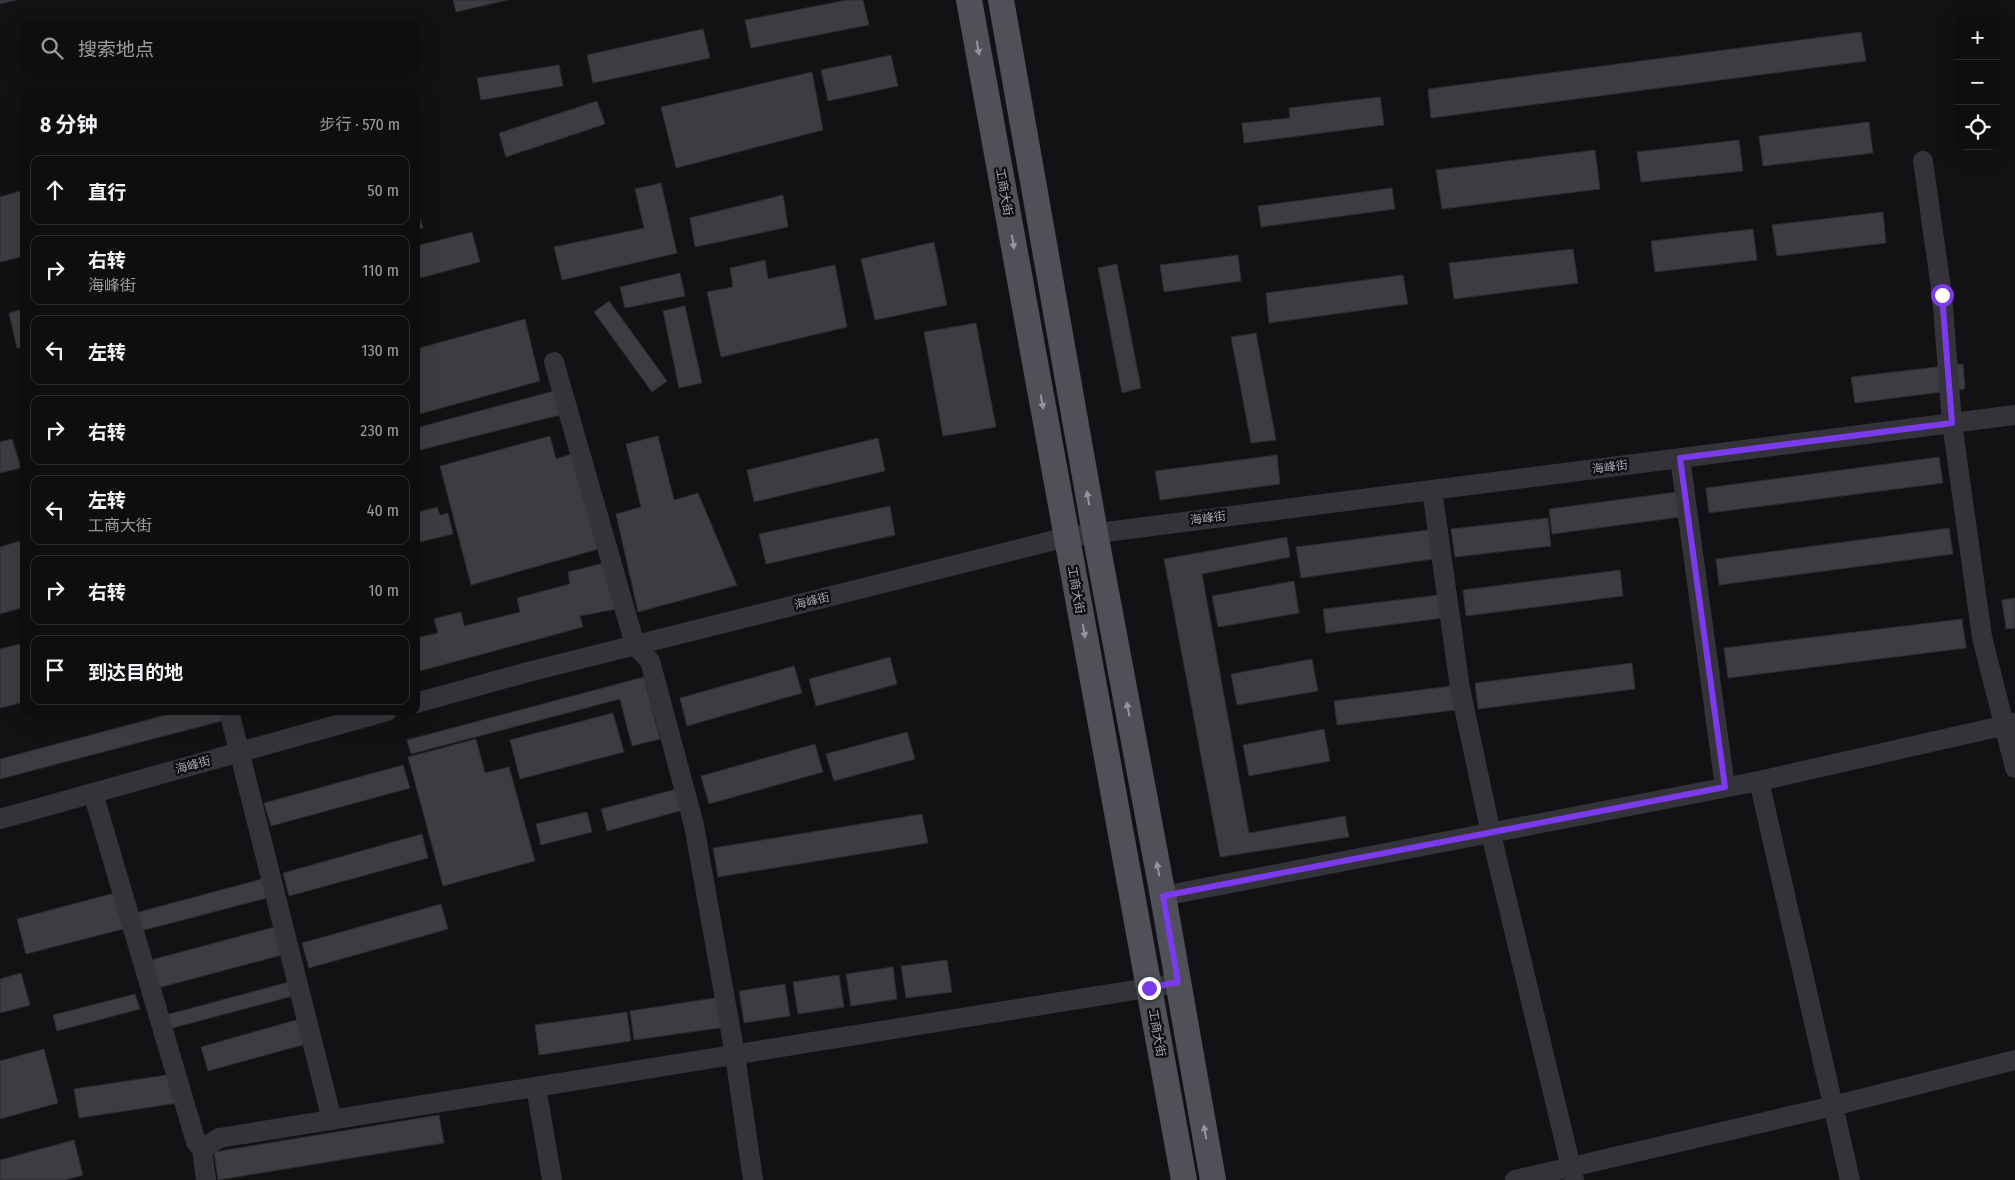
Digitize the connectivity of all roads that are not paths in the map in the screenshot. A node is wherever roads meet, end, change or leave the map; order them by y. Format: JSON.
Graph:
{"nodes":[{"id":1,"x":969,"y":0,"type":"edge"},
{"id":2,"x":1001,"y":0,"type":"edge"},
{"id":3,"x":1923,"y":162,"type":"dead end"},
{"id":4,"x":554,"y":362,"type":"dead end"},
{"id":5,"x":2015,"y":415,"type":"edge"},
{"id":6,"x":1952,"y":423,"type":"junction"},
{"id":7,"x":1680,"y":458,"type":"junction"},
{"id":8,"x":1432,"y":490,"type":"junction"},
{"id":9,"x":1094,"y":533,"type":"junction"},
{"id":10,"x":1067,"y":537,"type":"junction"},
{"id":11,"x":635,"y":645,"type":"junction"},
{"id":12,"x":420,"y":702,"type":"edge"},
{"id":13,"x":230,"y":715,"type":"edge"},
{"id":14,"x":373,"y":715,"type":"edge"},
{"id":15,"x":2010,"y":724,"type":"edge"},
{"id":16,"x":239,"y":752,"type":"junction"},
{"id":17,"x":2015,"y":768,"type":"edge"},
{"id":18,"x":1759,"y":781,"type":"junction"},
{"id":19,"x":1725,"y":787,"type":"junction"},
{"id":20,"x":93,"y":793,"type":"junction"},
{"id":21,"x":0,"y":819,"type":"edge"},
{"id":22,"x":1163,"y":896,"type":"junction"},
{"id":23,"x":1178,"y":982,"type":"junction"},
{"id":24,"x":1149,"y":988,"type":"junction"},
{"id":25,"x":735,"y":1055,"type":"junction"},
{"id":26,"x":2015,"y":1060,"type":"edge"},
{"id":27,"x":536,"y":1087,"type":"junction"},
{"id":28,"x":1833,"y":1106,"type":"junction"},
{"id":29,"x":332,"y":1120,"type":"junction"},
{"id":30,"x":202,"y":1149,"type":"junction"},
{"id":31,"x":1572,"y":1174,"type":"edge"},
{"id":32,"x":206,"y":1180,"type":"edge"},
{"id":33,"x":552,"y":1180,"type":"edge"},
{"id":34,"x":753,"y":1180,"type":"edge"},
{"id":35,"x":1184,"y":1180,"type":"edge"},
{"id":36,"x":1214,"y":1180,"type":"edge"},
{"id":37,"x":1515,"y":1180,"type":"edge"},
{"id":38,"x":1850,"y":1180,"type":"edge"}],
"edges":[{"from":1,"to":10,"type":"main road","name":"工商大街","one_way":true},
{"from":9,"to":2,"type":"main road","one_way":true},
{"from":3,"to":6,"type":"street"},
{"from":4,"to":11,"type":"street"},
{"from":5,"to":6,"type":"street","name":"海峰街"},
{"from":6,"to":7,"type":"street","name":"海峰街"},
{"from":6,"to":15,"type":"street"},
{"from":7,"to":8,"type":"street","name":"海峰街"},
{"from":7,"to":19,"type":"street"},
{"from":8,"to":9,"type":"street","name":"海峰街"},
{"from":8,"to":31,"type":"street"},
{"from":9,"to":10,"type":"street","name":"海峰街"},
{"from":22,"to":9,"type":"main road","one_way":true},
{"from":10,"to":11,"type":"street","name":"海峰街"},
{"from":10,"to":24,"type":"main road","name":"工商大街","one_way":true},
{"from":11,"to":12,"type":"street","name":"海峰街"},
{"from":11,"to":25,"type":"street"},
{"from":13,"to":16,"type":"street"},
{"from":14,"to":16,"type":"street","name":"海峰街"},
{"from":15,"to":17,"type":"street"},
{"from":15,"to":18,"type":"street"},
{"from":16,"to":20,"type":"street","name":"海峰街"},
{"from":16,"to":29,"type":"street"},
{"from":18,"to":19,"type":"street"},
{"from":18,"to":28,"type":"street"},
{"from":19,"to":22,"type":"street"},
{"from":20,"to":21,"type":"street","name":"海峰街"},
{"from":20,"to":30,"type":"street"},
{"from":22,"to":23,"type":"main road"},
{"from":23,"to":24,"type":"street"},
{"from":36,"to":23,"type":"main road","one_way":true},
{"from":24,"to":25,"type":"street"},
{"from":24,"to":35,"type":"main road","name":"工商大街"},
{"from":25,"to":27,"type":"street"},
{"from":25,"to":34,"type":"street"},
{"from":26,"to":28,"type":"street"},
{"from":27,"to":29,"type":"street"},
{"from":27,"to":33,"type":"street"},
{"from":28,"to":31,"type":"street"},
{"from":28,"to":38,"type":"street"},
{"from":29,"to":30,"type":"street"},
{"from":30,"to":32,"type":"street"},
{"from":31,"to":37,"type":"street"}]}
